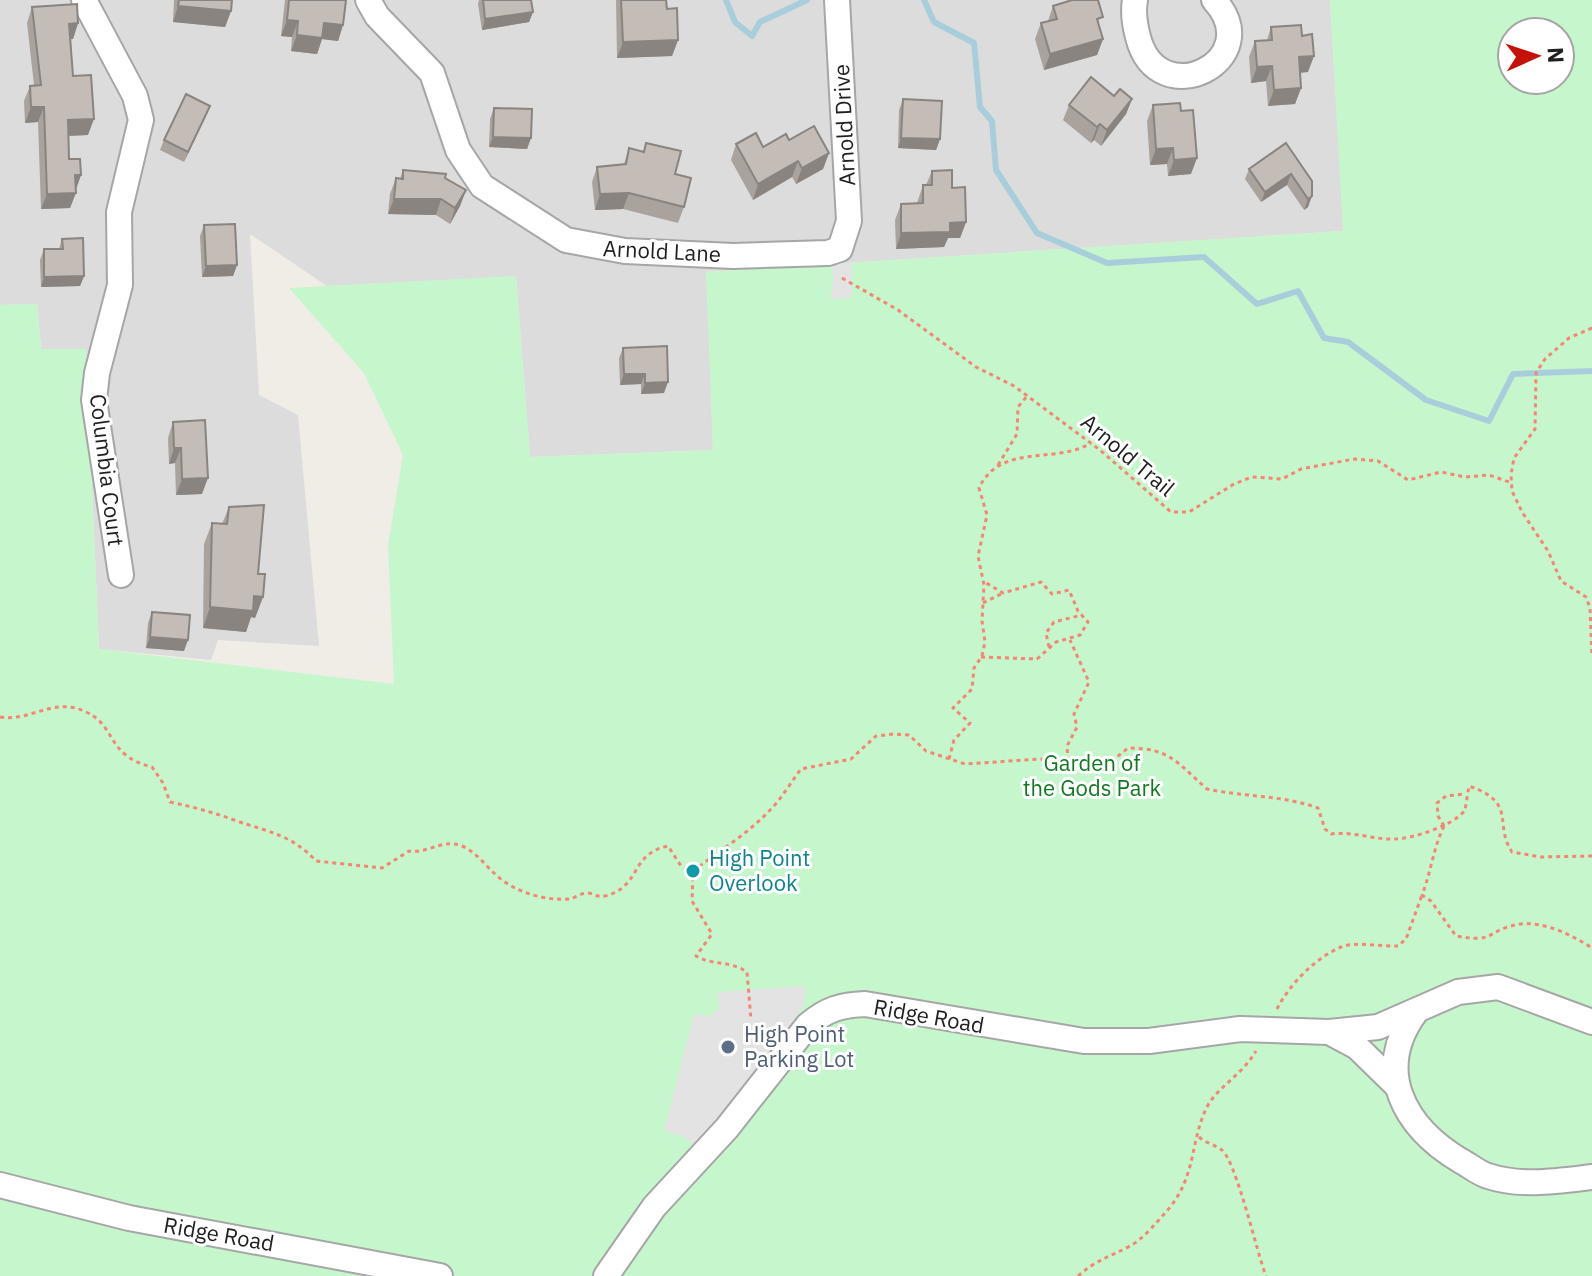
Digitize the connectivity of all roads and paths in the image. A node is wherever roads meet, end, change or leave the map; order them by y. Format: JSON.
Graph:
{"nodes":[{"id":1,"x":84,"y":0,"type":"edge"},
{"id":2,"x":368,"y":0,"type":"edge"},
{"id":3,"x":837,"y":0,"type":"edge"},
{"id":4,"x":1135,"y":0,"type":"edge"},
{"id":5,"x":1214,"y":0,"type":"edge"},
{"id":6,"x":840,"y":249,"type":"joint"},
{"id":7,"x":842,"y":278,"type":"dead end"},
{"id":8,"x":1592,"y":328,"type":"edge"},
{"id":9,"x":1027,"y":396,"type":"junction"},
{"id":10,"x":1091,"y":443,"type":"junction"},
{"id":11,"x":998,"y":465,"type":"junction"},
{"id":12,"x":1512,"y":483,"type":"junction"},
{"id":13,"x":121,"y":575,"type":"dead end"},
{"id":14,"x":982,"y":580,"type":"junction"},
{"id":15,"x":1003,"y":593,"type":"junction"},
{"id":16,"x":983,"y":603,"type":"junction"},
{"id":17,"x":1591,"y":606,"type":"edge"},
{"id":18,"x":1082,"y":615,"type":"junction"},
{"id":19,"x":1070,"y":640,"type":"junction"},
{"id":20,"x":1049,"y":647,"type":"junction"},
{"id":21,"x":981,"y":657,"type":"junction"},
{"id":22,"x":1592,"y":657,"type":"edge"},
{"id":23,"x":0,"y":717,"type":"edge"},
{"id":24,"x":949,"y":759,"type":"junction"},
{"id":25,"x":1068,"y":761,"type":"junction"},
{"id":26,"x":1466,"y":794,"type":"junction"},
{"id":27,"x":1444,"y":826,"type":"junction"},
{"id":28,"x":1592,"y":856,"type":"edge"},
{"id":29,"x":693,"y":871,"type":"junction"},
{"id":30,"x":1422,"y":895,"type":"junction"},
{"id":31,"x":1592,"y":948,"type":"edge"},
{"id":32,"x":1415,"y":1013,"type":"junction"},
{"id":33,"x":751,"y":1020,"type":"dead end"},
{"id":34,"x":1592,"y":1022,"type":"edge"},
{"id":35,"x":1264,"y":1028,"type":"junction"},
{"id":36,"x":1329,"y":1032,"type":"junction"},
{"id":37,"x":1396,"y":1085,"type":"junction"},
{"id":38,"x":1199,"y":1137,"type":"junction"},
{"id":39,"x":1592,"y":1177,"type":"edge"},
{"id":40,"x":0,"y":1185,"type":"edge"},
{"id":41,"x":440,"y":1276,"type":"edge"},
{"id":42,"x":606,"y":1276,"type":"edge"},
{"id":43,"x":1078,"y":1276,"type":"edge"},
{"id":44,"x":1266,"y":1276,"type":"edge"}],
"edges":[{"from":1,"to":13,"type":"street","name":"Columbia Court"},
{"from":2,"to":6,"type":"street","name":"Arnold Lane"},
{"from":3,"to":6,"type":"street","name":"Arnold Drive"},
{"from":4,"to":5,"type":"street"},
{"from":7,"to":9,"type":"path","name":"Arnold Trail"},
{"from":8,"to":12,"type":"path"},
{"from":9,"to":10,"type":"path","name":"Arnold Trail"},
{"from":9,"to":11,"type":"path"},
{"from":10,"to":11,"type":"path"},
{"from":10,"to":12,"type":"path","name":"Arnold Trail"},
{"from":11,"to":14,"type":"path"},
{"from":12,"to":17,"type":"path"},
{"from":14,"to":15,"type":"path"},
{"from":14,"to":16,"type":"path"},
{"from":15,"to":16,"type":"path"},
{"from":15,"to":18,"type":"path"},
{"from":16,"to":21,"type":"path"},
{"from":17,"to":22,"type":"path"},
{"from":18,"to":19,"type":"path"},
{"from":18,"to":20,"type":"path"},
{"from":19,"to":20,"type":"path"},
{"from":19,"to":25,"type":"path"},
{"from":20,"to":21,"type":"path"},
{"from":21,"to":24,"type":"path"},
{"from":23,"to":29,"type":"path"},
{"from":24,"to":25,"type":"path"},
{"from":24,"to":29,"type":"path"},
{"from":25,"to":27,"type":"path"},
{"from":26,"to":27,"type":"path"},
{"from":26,"to":27,"type":"path"},
{"from":26,"to":28,"type":"path"},
{"from":27,"to":30,"type":"path"},
{"from":29,"to":33,"type":"path"},
{"from":30,"to":31,"type":"path"},
{"from":30,"to":35,"type":"path"},
{"from":32,"to":34,"type":"street","name":"Ridge Road"},
{"from":32,"to":36,"type":"street","name":"Ridge Road"},
{"from":32,"to":37,"type":"street"},
{"from":35,"to":36,"type":"street","name":"Ridge Road"},
{"from":35,"to":38,"type":"path"},
{"from":35,"to":42,"type":"street","name":"Ridge Road"},
{"from":36,"to":37,"type":"street","name":"Ridge Road"},
{"from":37,"to":39,"type":"street"},
{"from":38,"to":43,"type":"path"},
{"from":38,"to":44,"type":"path"},
{"from":40,"to":41,"type":"street","name":"Ridge Road"}]}
